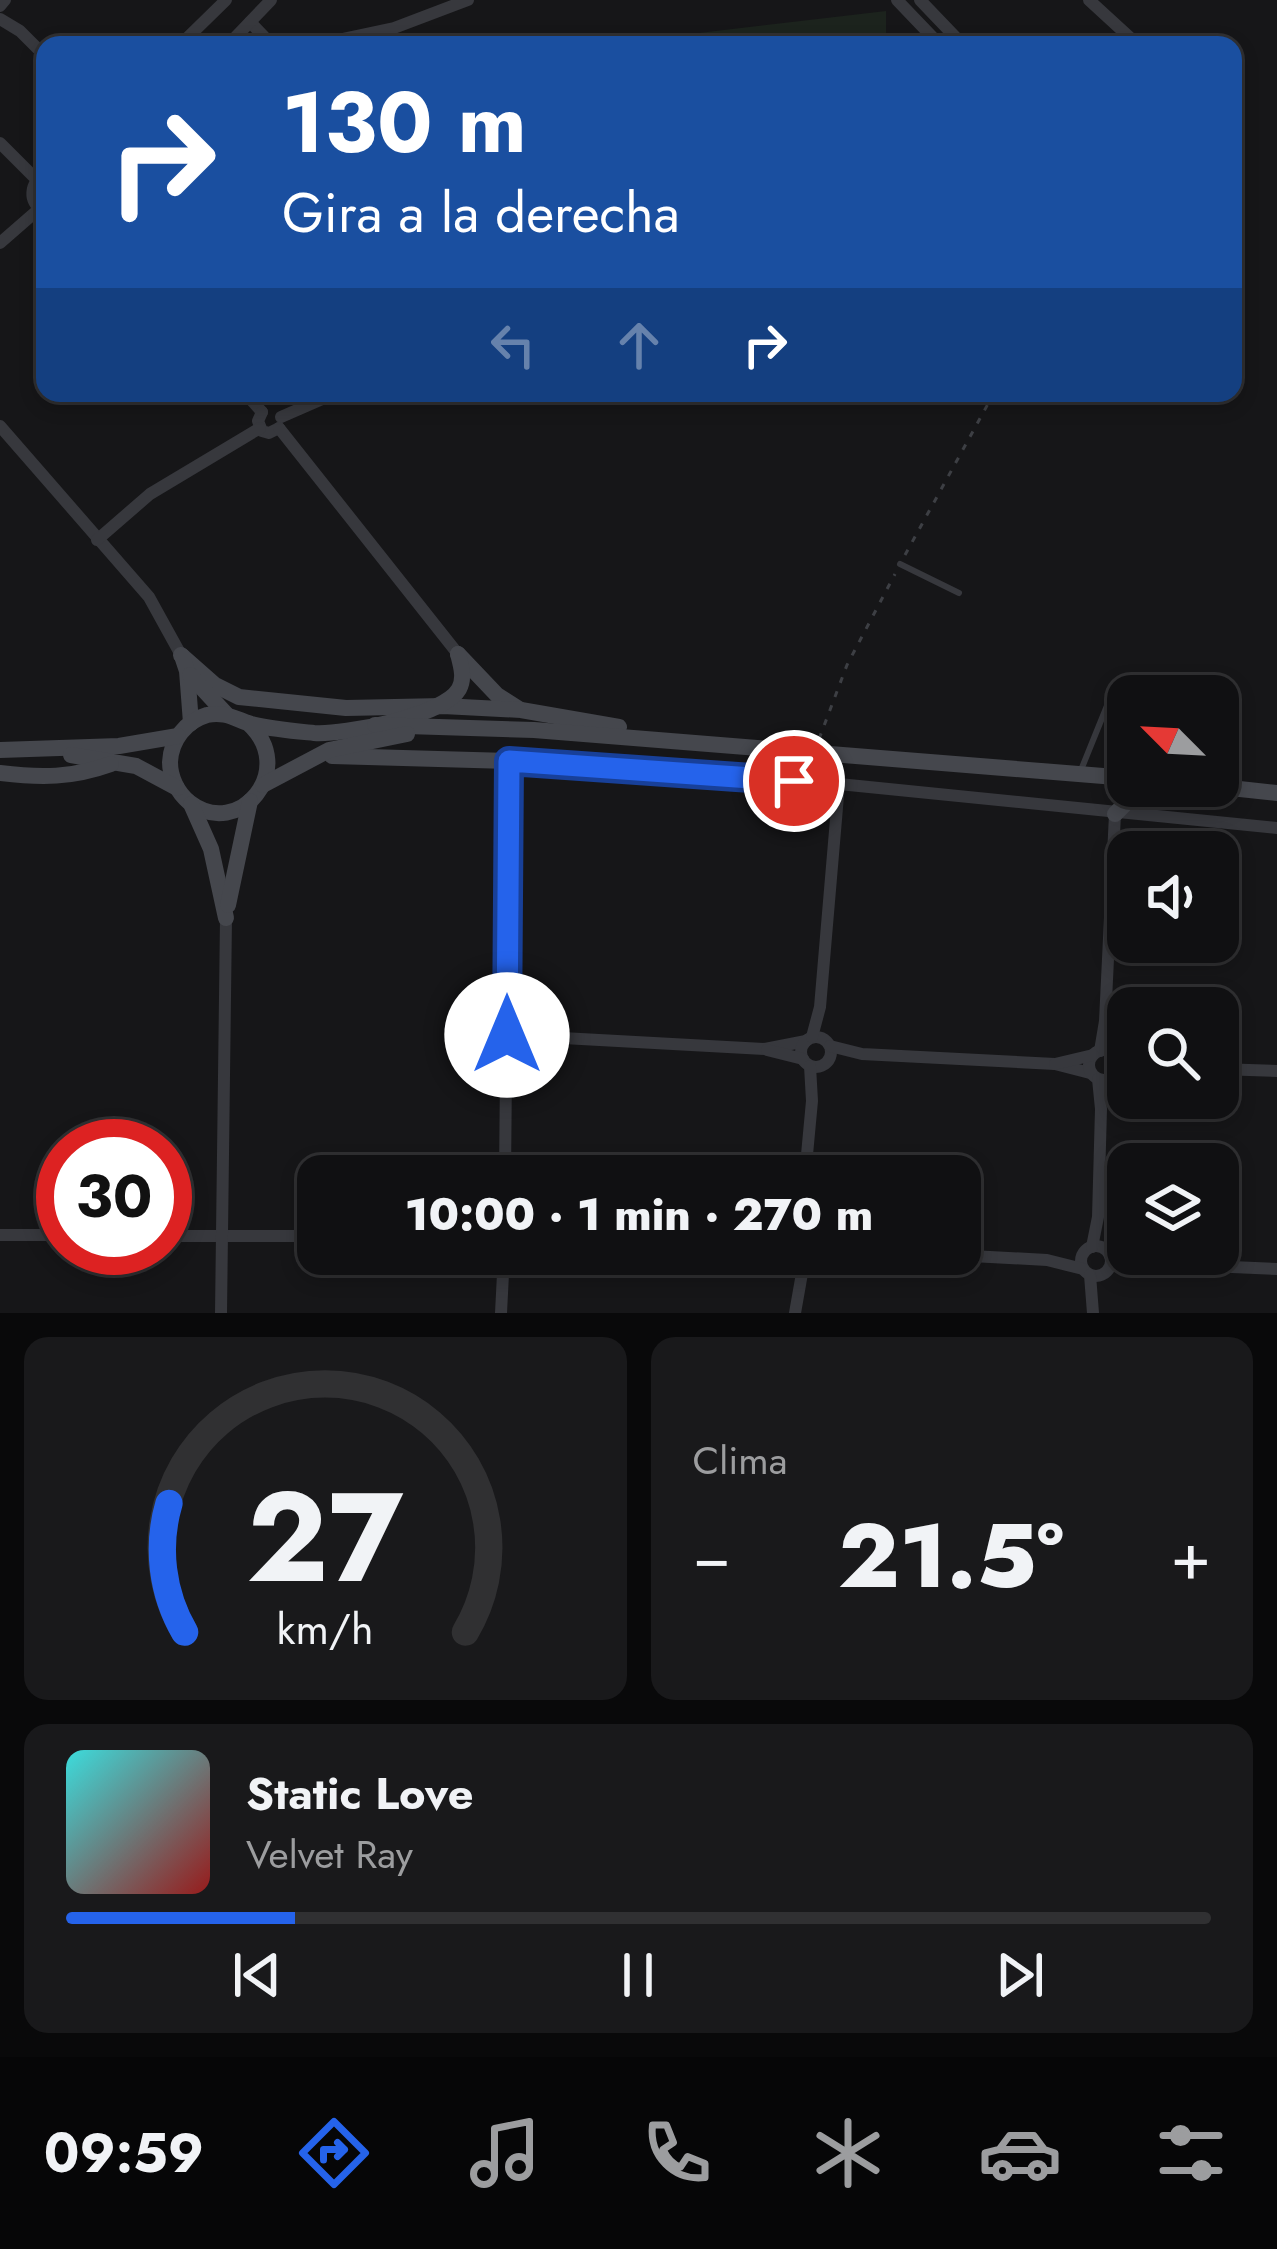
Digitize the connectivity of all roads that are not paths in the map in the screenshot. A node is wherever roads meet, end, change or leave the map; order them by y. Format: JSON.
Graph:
{"nodes":[{"id":1,"x":226,"y":0,"type":"edge"},
{"id":2,"x":272,"y":0,"type":"edge"},
{"id":3,"x":468,"y":0,"type":"edge"},
{"id":4,"x":1089,"y":0,"type":"edge"},
{"id":5,"x":908,"y":2,"type":"edge"},
{"id":6,"x":0,"y":19,"type":"edge"},
{"id":7,"x":250,"y":22,"type":"junction"},
{"id":8,"x":189,"y":36,"type":"edge"},
{"id":9,"x":237,"y":36,"type":"edge"},
{"id":10,"x":263,"y":36,"type":"edge"},
{"id":11,"x":356,"y":36,"type":"edge"},
{"id":12,"x":933,"y":36,"type":"edge"},
{"id":13,"x":951,"y":36,"type":"edge"},
{"id":14,"x":1128,"y":36,"type":"edge"},
{"id":15,"x":36,"y":47,"type":"edge"},
{"id":16,"x":0,"y":143,"type":"edge"},
{"id":17,"x":36,"y":173,"type":"edge"},
{"id":18,"x":36,"y":216,"type":"edge"},
{"id":19,"x":0,"y":243,"type":"edge"},
{"id":20,"x":253,"y":402,"type":"edge"},
{"id":21,"x":319,"y":402,"type":"edge"},
{"id":22,"x":262,"y":412,"type":"junction"},
{"id":23,"x":280,"y":423,"type":"junction"},
{"id":24,"x":0,"y":426,"type":"edge"},
{"id":25,"x":260,"y":428,"type":"junction"},
{"id":26,"x":97,"y":540,"type":"junction"},
{"id":27,"x":900,"y":564,"type":"dead end"},
{"id":28,"x":959,"y":593,"type":"dead end"},
{"id":29,"x":458,"y":654,"type":"junction"},
{"id":30,"x":184,"y":663,"type":"junction"},
{"id":31,"x":1107,"y":705,"type":"edge"},
{"id":32,"x":443,"y":706,"type":"junction"},
{"id":33,"x":521,"y":710,"type":"junction"},
{"id":34,"x":226,"y":714,"type":"junction"},
{"id":35,"x":248,"y":724,"type":"junction"},
{"id":36,"x":375,"y":725,"type":"junction"},
{"id":37,"x":458,"y":727,"type":"junction"},
{"id":38,"x":184,"y":730,"type":"junction"},
{"id":39,"x":695,"y":742,"type":"junction"},
{"id":40,"x":0,"y":749,"type":"edge"},
{"id":41,"x":39,"y":749,"type":"junction"},
{"id":42,"x":319,"y":755,"type":"junction"},
{"id":43,"x":509,"y":761,"type":"junction"},
{"id":44,"x":114,"y":763,"type":"junction"},
{"id":45,"x":0,"y":772,"type":"edge"},
{"id":46,"x":1079,"y":773,"type":"junction"},
{"id":47,"x":1107,"y":776,"type":"edge"},
{"id":48,"x":838,"y":784,"type":"junction"},
{"id":49,"x":263,"y":785,"type":"junction"},
{"id":50,"x":1239,"y":789,"type":"edge"},
{"id":51,"x":1277,"y":793,"type":"edge"},
{"id":52,"x":184,"y":796,"type":"junction"},
{"id":53,"x":250,"y":801,"type":"junction"},
{"id":54,"x":1122,"y":807,"type":"edge"},
{"id":55,"x":1115,"y":814,"type":"junction"},
{"id":56,"x":1277,"y":828,"type":"edge"},
{"id":57,"x":226,"y":918,"type":"junction"},
{"id":58,"x":1108,"y":987,"type":"edge"},
{"id":59,"x":1107,"y":999,"type":"edge"},
{"id":60,"x":1107,"y":1029,"type":"edge"},
{"id":61,"x":507,"y":1035,"type":"junction"},
{"id":62,"x":819,"y":1041,"type":"junction"},
{"id":63,"x":765,"y":1049,"type":"junction"},
{"id":64,"x":862,"y":1054,"type":"junction"},
{"id":65,"x":1107,"y":1057,"type":"edge"},
{"id":66,"x":1107,"y":1057,"type":"edge"},
{"id":67,"x":815,"y":1063,"type":"junction"},
{"id":68,"x":1054,"y":1064,"type":"junction"},
{"id":69,"x":1239,"y":1070,"type":"edge"},
{"id":70,"x":1277,"y":1071,"type":"edge"},
{"id":71,"x":1107,"y":1075,"type":"edge"},
{"id":72,"x":1107,"y":1076,"type":"edge"},
{"id":73,"x":1107,"y":1082,"type":"edge"},
{"id":74,"x":505,"y":1155,"type":"edge"},
{"id":75,"x":807,"y":1155,"type":"edge"},
{"id":76,"x":0,"y":1234,"type":"edge"},
{"id":77,"x":36,"y":1235,"type":"edge"},
{"id":78,"x":192,"y":1236,"type":"edge"},
{"id":79,"x":221,"y":1236,"type":"junction"},
{"id":80,"x":297,"y":1236,"type":"edge"},
{"id":81,"x":1099,"y":1251,"type":"junction"},
{"id":82,"x":1107,"y":1253,"type":"edge"},
{"id":83,"x":981,"y":1256,"type":"edge"},
{"id":84,"x":1047,"y":1260,"type":"junction"},
{"id":85,"x":1239,"y":1267,"type":"edge"},
{"id":86,"x":1277,"y":1269,"type":"edge"},
{"id":87,"x":1107,"y":1270,"type":"edge"},
{"id":88,"x":1095,"y":1273,"type":"junction"},
{"id":89,"x":503,"y":1275,"type":"edge"},
{"id":90,"x":798,"y":1275,"type":"edge"},
{"id":91,"x":1093,"y":1309,"type":"edge"},
{"id":92,"x":221,"y":1313,"type":"edge"},
{"id":93,"x":501,"y":1313,"type":"edge"},
{"id":94,"x":795,"y":1313,"type":"edge"}],
"edges":[{"from":1,"to":8,"type":"street"},
{"from":2,"to":7,"type":"street"},
{"from":3,"to":11,"type":"street"},
{"from":4,"to":14,"type":"street"},
{"from":5,"to":12,"type":"street"},
{"from":5,"to":13,"type":"street"},
{"from":6,"to":15,"type":"street"},
{"from":7,"to":9,"type":"street"},
{"from":7,"to":10,"type":"street"},
{"from":16,"to":17,"type":"street"},
{"from":18,"to":19,"type":"street"},
{"from":20,"to":22,"type":"street"},
{"from":21,"to":23,"type":"street"},
{"from":22,"to":23,"type":"street"},
{"from":22,"to":25,"type":"street"},
{"from":23,"to":25,"type":"street"},
{"from":23,"to":29,"type":"street"},
{"from":24,"to":26,"type":"street"},
{"from":25,"to":26,"type":"street"},
{"from":26,"to":30,"type":"street"},
{"from":27,"to":28,"type":"lane"},
{"from":29,"to":32,"type":"main road"},
{"from":29,"to":33,"type":"main road"},
{"from":30,"to":32,"type":"main road"},
{"from":30,"to":34,"type":"main road"},
{"from":30,"to":38,"type":"main road"},
{"from":31,"to":46,"type":"lane"},
{"from":32,"to":33,"type":"main road"},
{"from":32,"to":36,"type":"main road"},
{"from":33,"to":39,"type":"main road"},
{"from":34,"to":35,"type":"main road"},
{"from":34,"to":38,"type":"main road"},
{"from":35,"to":36,"type":"main road"},
{"from":35,"to":49,"type":"main road"},
{"from":36,"to":37,"type":"main road"},
{"from":37,"to":39,"type":"main road"},
{"from":37,"to":42,"type":"main road"},
{"from":38,"to":41,"type":"main road"},
{"from":38,"to":52,"type":"main road"},
{"from":39,"to":46,"type":"main road"},
{"from":40,"to":41,"type":"main road"},
{"from":41,"to":44,"type":"main road"},
{"from":42,"to":43,"type":"main road"},
{"from":42,"to":49,"type":"main road"},
{"from":43,"to":48,"type":"street"},
{"from":43,"to":61,"type":"street"},
{"from":44,"to":45,"type":"main road"},
{"from":44,"to":52,"type":"main road"},
{"from":46,"to":47,"type":"main road"},
{"from":48,"to":55,"type":"street"},
{"from":48,"to":62,"type":"street"},
{"from":49,"to":53,"type":"main road"},
{"from":50,"to":51,"type":"main road"},
{"from":52,"to":53,"type":"main road"},
{"from":52,"to":57,"type":"main road"},
{"from":53,"to":57,"type":"main road"},
{"from":54,"to":55,"type":"main road"},
{"from":55,"to":56,"type":"street"},
{"from":55,"to":58,"type":"street"},
{"from":57,"to":79,"type":"street"},
{"from":59,"to":60,"type":"street"},
{"from":61,"to":63,"type":"street"},
{"from":61,"to":74,"type":"street"},
{"from":62,"to":63,"type":"street"},
{"from":62,"to":64,"type":"street"},
{"from":62,"to":67,"type":"street"},
{"from":62,"to":67,"type":"street"},
{"from":63,"to":67,"type":"street"},
{"from":64,"to":67,"type":"street"},
{"from":64,"to":68,"type":"street"},
{"from":65,"to":68,"type":"street"},
{"from":66,"to":71,"type":"street"},
{"from":67,"to":75,"type":"street"},
{"from":68,"to":72,"type":"street"},
{"from":69,"to":70,"type":"street"},
{"from":73,"to":81,"type":"street"},
{"from":76,"to":77,"type":"street"},
{"from":78,"to":79,"type":"street"},
{"from":79,"to":80,"type":"street"},
{"from":79,"to":92,"type":"street"},
{"from":81,"to":82,"type":"street"},
{"from":81,"to":84,"type":"street"},
{"from":81,"to":88,"type":"street"},
{"from":81,"to":88,"type":"street"},
{"from":83,"to":84,"type":"street"},
{"from":84,"to":88,"type":"street"},
{"from":85,"to":86,"type":"street"},
{"from":87,"to":88,"type":"street"},
{"from":88,"to":91,"type":"street"},
{"from":89,"to":93,"type":"street"},
{"from":90,"to":94,"type":"street"}]}
